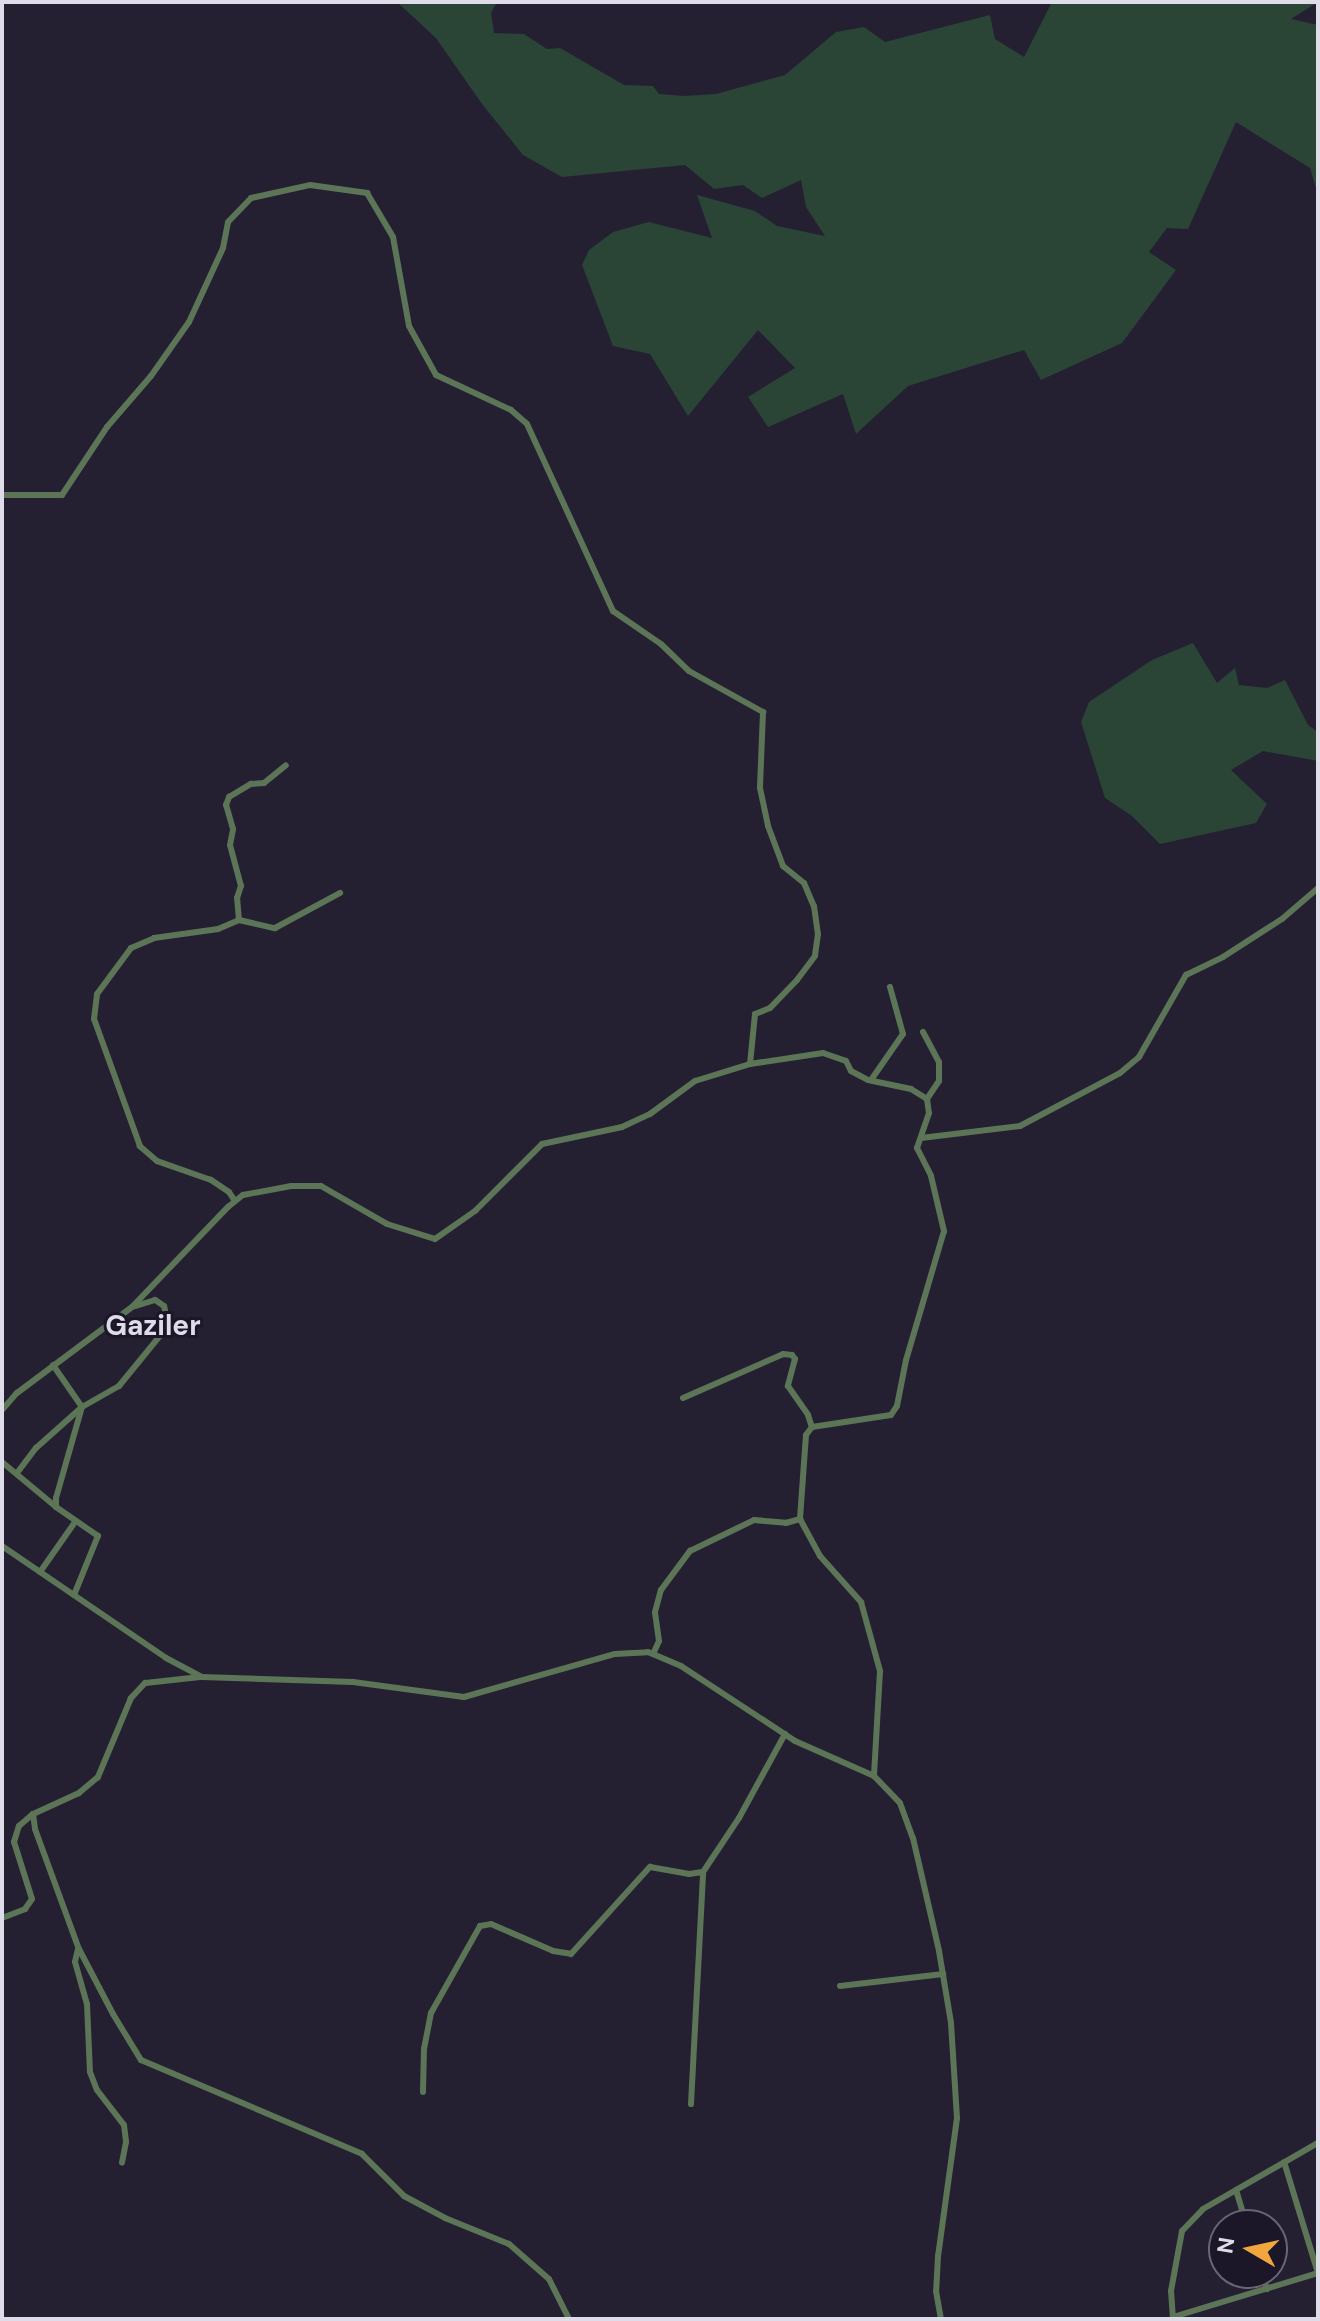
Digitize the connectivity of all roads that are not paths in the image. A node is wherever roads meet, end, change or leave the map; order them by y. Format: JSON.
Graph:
{"nodes":[{"id":1,"x":2,"y":495,"type":"edge"},
{"id":2,"x":286,"y":765,"type":"dead end"},
{"id":3,"x":1318,"y":888,"type":"edge"},
{"id":4,"x":340,"y":893,"type":"dead end"},
{"id":5,"x":239,"y":920,"type":"junction"},
{"id":6,"x":890,"y":987,"type":"dead end"},
{"id":7,"x":923,"y":1032,"type":"dead end"},
{"id":8,"x":750,"y":1064,"type":"junction"},
{"id":9,"x":871,"y":1080,"type":"junction"},
{"id":10,"x":927,"y":1099,"type":"junction"},
{"id":11,"x":921,"y":1138,"type":"junction"},
{"id":12,"x":235,"y":1201,"type":"junction"},
{"id":13,"x":132,"y":1307,"type":"junction"},
{"id":14,"x":53,"y":1365,"type":"junction"},
{"id":15,"x":683,"y":1398,"type":"dead end"},
{"id":16,"x":82,"y":1407,"type":"junction"},
{"id":17,"x":2,"y":1410,"type":"edge"},
{"id":18,"x":812,"y":1427,"type":"junction"},
{"id":19,"x":2,"y":1462,"type":"edge"},
{"id":20,"x":17,"y":1473,"type":"junction"},
{"id":21,"x":56,"y":1507,"type":"junction"},
{"id":22,"x":800,"y":1519,"type":"junction"},
{"id":23,"x":75,"y":1522,"type":"junction"},
{"id":24,"x":2,"y":1546,"type":"edge"},
{"id":25,"x":40,"y":1572,"type":"junction"},
{"id":26,"x":74,"y":1595,"type":"junction"},
{"id":27,"x":653,"y":1654,"type":"junction"},
{"id":28,"x":202,"y":1677,"type":"junction"},
{"id":29,"x":785,"y":1734,"type":"junction"},
{"id":30,"x":874,"y":1776,"type":"junction"},
{"id":31,"x":33,"y":1814,"type":"junction"},
{"id":32,"x":703,"y":1872,"type":"junction"},
{"id":33,"x":2,"y":1918,"type":"edge"},
{"id":34,"x":79,"y":1949,"type":"junction"},
{"id":35,"x":943,"y":1974,"type":"junction"},
{"id":36,"x":840,"y":1986,"type":"dead end"},
{"id":37,"x":423,"y":2092,"type":"dead end"},
{"id":38,"x":691,"y":2104,"type":"dead end"},
{"id":39,"x":1318,"y":2143,"type":"edge"},
{"id":40,"x":1284,"y":2162,"type":"junction"},
{"id":41,"x":122,"y":2163,"type":"dead end"},
{"id":42,"x":1236,"y":2190,"type":"junction"},
{"id":43,"x":1242,"y":2209,"type":"edge"},
{"id":44,"x":1288,"y":2282,"type":"edge"},
{"id":45,"x":1267,"y":2289,"type":"edge"},
{"id":46,"x":1173,"y":2318,"type":"edge"},
{"id":47,"x":569,"y":2319,"type":"edge"},
{"id":48,"x":941,"y":2319,"type":"edge"}],
"edges":[{"from":1,"to":8,"type":"street"},
{"from":2,"to":5,"type":"street"},
{"from":3,"to":11,"type":"street"},
{"from":4,"to":5,"type":"street"},
{"from":5,"to":12,"type":"street"},
{"from":6,"to":9,"type":"street"},
{"from":7,"to":10,"type":"street"},
{"from":8,"to":9,"type":"street"},
{"from":8,"to":12,"type":"street"},
{"from":9,"to":10,"type":"street"},
{"from":10,"to":11,"type":"street"},
{"from":11,"to":18,"type":"street"},
{"from":12,"to":13,"type":"street"},
{"from":13,"to":14,"type":"street"},
{"from":13,"to":16,"type":"street"},
{"from":14,"to":16,"type":"street"},
{"from":14,"to":17,"type":"street"},
{"from":15,"to":18,"type":"street"},
{"from":16,"to":20,"type":"street"},
{"from":16,"to":21,"type":"street"},
{"from":18,"to":22,"type":"street"},
{"from":19,"to":20,"type":"street"},
{"from":20,"to":21,"type":"street"},
{"from":21,"to":23,"type":"street"},
{"from":22,"to":27,"type":"street"},
{"from":22,"to":30,"type":"street"},
{"from":23,"to":25,"type":"street"},
{"from":23,"to":26,"type":"street"},
{"from":24,"to":25,"type":"street"},
{"from":25,"to":26,"type":"street"},
{"from":26,"to":28,"type":"street"},
{"from":27,"to":28,"type":"street"},
{"from":27,"to":29,"type":"street"},
{"from":28,"to":31,"type":"street"},
{"from":29,"to":30,"type":"street"},
{"from":29,"to":32,"type":"street"},
{"from":30,"to":35,"type":"street"},
{"from":31,"to":33,"type":"street"},
{"from":31,"to":34,"type":"street"},
{"from":32,"to":37,"type":"street"},
{"from":32,"to":38,"type":"street"},
{"from":34,"to":41,"type":"street"},
{"from":34,"to":47,"type":"street"},
{"from":35,"to":36,"type":"street"},
{"from":35,"to":48,"type":"street"},
{"from":39,"to":40,"type":"street"},
{"from":40,"to":42,"type":"street"},
{"from":40,"to":44,"type":"street"},
{"from":42,"to":43,"type":"street"},
{"from":42,"to":46,"type":"street"},
{"from":45,"to":46,"type":"street"}]}
